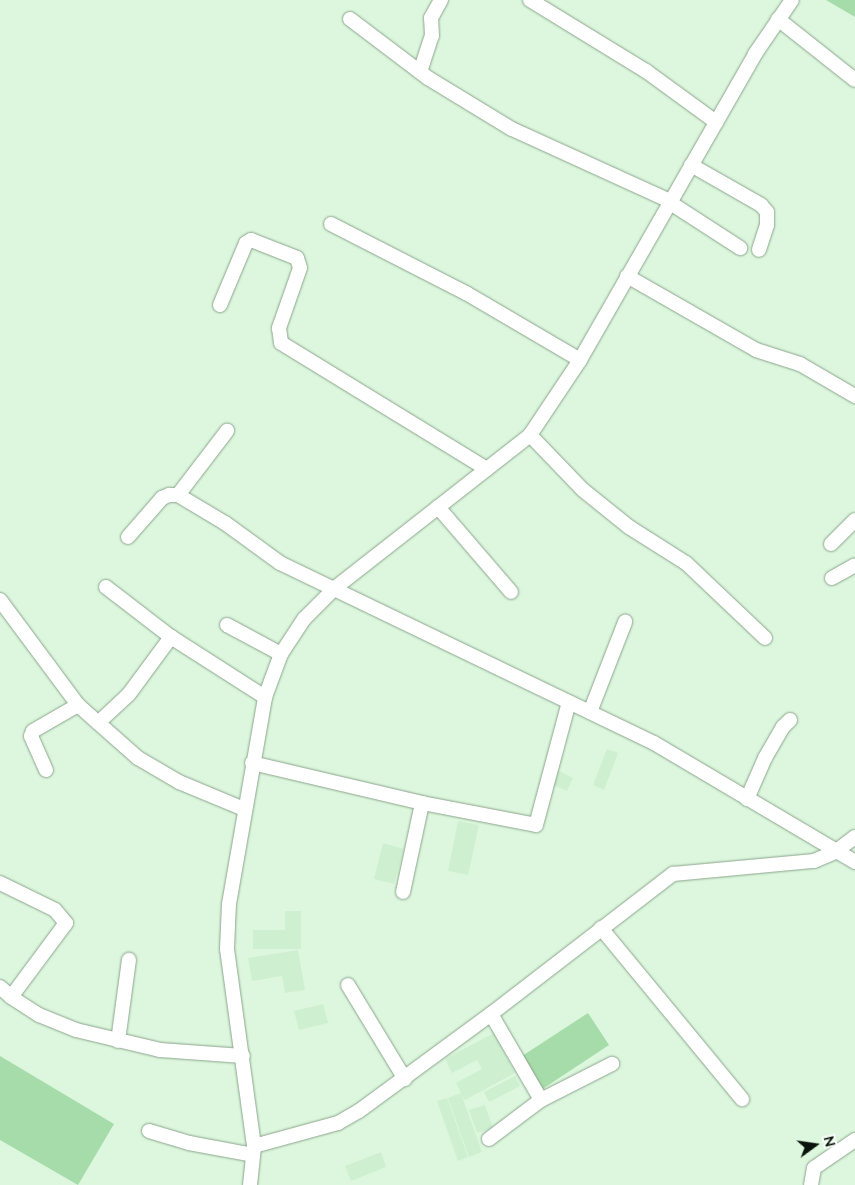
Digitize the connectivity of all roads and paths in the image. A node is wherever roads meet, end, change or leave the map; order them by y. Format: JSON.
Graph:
{"nodes":[{"id":1,"x":441,"y":0,"type":"edge"},
{"id":2,"x":530,"y":0,"type":"edge"},
{"id":3,"x":792,"y":0,"type":"edge"},
{"id":4,"x":350,"y":19,"type":"dead end"},
{"id":5,"x":778,"y":19,"type":"junction"},
{"id":6,"x":420,"y":72,"type":"junction"},
{"id":7,"x":855,"y":80,"type":"edge"},
{"id":8,"x":716,"y":122,"type":"junction"},
{"id":9,"x":691,"y":165,"type":"junction"},
{"id":10,"x":670,"y":202,"type":"junction"},
{"id":11,"x":331,"y":224,"type":"dead end"},
{"id":12,"x":740,"y":248,"type":"dead end"},
{"id":13,"x":758,"y":250,"type":"dead end"},
{"id":14,"x":627,"y":276,"type":"junction"},
{"id":15,"x":220,"y":305,"type":"dead end"},
{"id":16,"x":580,"y":360,"type":"junction"},
{"id":17,"x":855,"y":396,"type":"edge"},
{"id":18,"x":227,"y":431,"type":"dead end"},
{"id":19,"x":530,"y":435,"type":"junction"},
{"id":20,"x":487,"y":468,"type":"junction"},
{"id":21,"x":178,"y":495,"type":"junction"},
{"id":22,"x":438,"y":507,"type":"junction"},
{"id":23,"x":855,"y":520,"type":"edge"},
{"id":24,"x":128,"y":537,"type":"dead end"},
{"id":25,"x":831,"y":544,"type":"dead end"},
{"id":26,"x":855,"y":565,"type":"edge"},
{"id":27,"x":832,"y":578,"type":"dead end"},
{"id":28,"x":106,"y":587,"type":"dead end"},
{"id":29,"x":335,"y":588,"type":"junction"},
{"id":30,"x":510,"y":592,"type":"dead end"},
{"id":31,"x":0,"y":600,"type":"edge"},
{"id":32,"x":624,"y":622,"type":"dead end"},
{"id":33,"x":227,"y":625,"type":"dead end"},
{"id":34,"x":171,"y":637,"type":"junction"},
{"id":35,"x":765,"y":638,"type":"dead end"},
{"id":36,"x":280,"y":654,"type":"junction"},
{"id":37,"x":265,"y":697,"type":"junction"},
{"id":38,"x":569,"y":702,"type":"junction"},
{"id":39,"x":78,"y":705,"type":"junction"},
{"id":40,"x":590,"y":712,"type":"junction"},
{"id":41,"x":790,"y":720,"type":"dead end"},
{"id":42,"x":98,"y":723,"type":"junction"},
{"id":43,"x":252,"y":762,"type":"junction"},
{"id":44,"x":46,"y":770,"type":"dead end"},
{"id":45,"x":747,"y":799,"type":"junction"},
{"id":46,"x":422,"y":803,"type":"junction"},
{"id":47,"x":244,"y":809,"type":"junction"},
{"id":48,"x":855,"y":837,"type":"edge"},
{"id":49,"x":835,"y":852,"type":"junction"},
{"id":50,"x":855,"y":862,"type":"edge"},
{"id":51,"x":0,"y":883,"type":"edge"},
{"id":52,"x":403,"y":892,"type":"dead end"},
{"id":53,"x":601,"y":928,"type":"junction"},
{"id":54,"x":130,"y":960,"type":"dead end"},
{"id":55,"x":348,"y":985,"type":"dead end"},
{"id":56,"x":0,"y":987,"type":"edge"},
{"id":57,"x":11,"y":997,"type":"junction"},
{"id":58,"x":491,"y":1014,"type":"junction"},
{"id":59,"x":118,"y":1042,"type":"junction"},
{"id":60,"x":243,"y":1056,"type":"junction"},
{"id":61,"x":612,"y":1064,"type":"dead end"},
{"id":62,"x":405,"y":1079,"type":"junction"},
{"id":63,"x":742,"y":1099,"type":"dead end"},
{"id":64,"x":541,"y":1100,"type":"junction"},
{"id":65,"x":149,"y":1131,"type":"dead end"},
{"id":66,"x":490,"y":1139,"type":"dead end"},
{"id":67,"x":855,"y":1140,"type":"edge"},
{"id":68,"x":253,"y":1151,"type":"junction"},
{"id":69,"x":250,"y":1185,"type":"edge"},
{"id":70,"x":811,"y":1185,"type":"edge"}],
"edges":[{"from":1,"to":6,"type":"street"},
{"from":2,"to":8,"type":"street"},
{"from":3,"to":5,"type":"street"},
{"from":4,"to":6,"type":"street"},
{"from":5,"to":7,"type":"street"},
{"from":5,"to":8,"type":"street"},
{"from":6,"to":10,"type":"street"},
{"from":8,"to":9,"type":"street"},
{"from":9,"to":10,"type":"street"},
{"from":9,"to":13,"type":"street"},
{"from":10,"to":12,"type":"street"},
{"from":10,"to":14,"type":"street"},
{"from":11,"to":16,"type":"street"},
{"from":14,"to":16,"type":"street"},
{"from":14,"to":17,"type":"street"},
{"from":15,"to":20,"type":"street"},
{"from":16,"to":19,"type":"street"},
{"from":18,"to":21,"type":"street"},
{"from":19,"to":20,"type":"street"},
{"from":19,"to":35,"type":"street"},
{"from":20,"to":22,"type":"street"},
{"from":21,"to":24,"type":"street"},
{"from":21,"to":29,"type":"street"},
{"from":22,"to":29,"type":"street"},
{"from":22,"to":30,"type":"street"},
{"from":23,"to":25,"type":"street"},
{"from":26,"to":27,"type":"street"},
{"from":28,"to":34,"type":"street"},
{"from":29,"to":36,"type":"street"},
{"from":29,"to":38,"type":"street"},
{"from":31,"to":39,"type":"street"},
{"from":32,"to":40,"type":"street"},
{"from":33,"to":36,"type":"street"},
{"from":34,"to":37,"type":"street"},
{"from":34,"to":42,"type":"street"},
{"from":36,"to":37,"type":"street"},
{"from":37,"to":43,"type":"street"},
{"from":38,"to":40,"type":"street"},
{"from":38,"to":46,"type":"street"},
{"from":39,"to":42,"type":"street"},
{"from":39,"to":44,"type":"street"},
{"from":40,"to":45,"type":"street"},
{"from":41,"to":45,"type":"street"},
{"from":42,"to":47,"type":"street"},
{"from":43,"to":46,"type":"street"},
{"from":43,"to":47,"type":"street"},
{"from":45,"to":49,"type":"street"},
{"from":46,"to":52,"type":"street"},
{"from":47,"to":60,"type":"street"},
{"from":48,"to":49,"type":"street"},
{"from":49,"to":50,"type":"street"},
{"from":49,"to":53,"type":"street"},
{"from":51,"to":57,"type":"street"},
{"from":53,"to":58,"type":"street"},
{"from":53,"to":63,"type":"street"},
{"from":54,"to":59,"type":"street"},
{"from":55,"to":62,"type":"street"},
{"from":56,"to":57,"type":"street"},
{"from":57,"to":59,"type":"street"},
{"from":58,"to":62,"type":"street"},
{"from":58,"to":64,"type":"street"},
{"from":59,"to":60,"type":"street"},
{"from":60,"to":68,"type":"street"},
{"from":61,"to":64,"type":"street"},
{"from":62,"to":68,"type":"street"},
{"from":64,"to":66,"type":"street"},
{"from":65,"to":68,"type":"street"},
{"from":67,"to":70,"type":"street"},
{"from":68,"to":69,"type":"street"}]}
